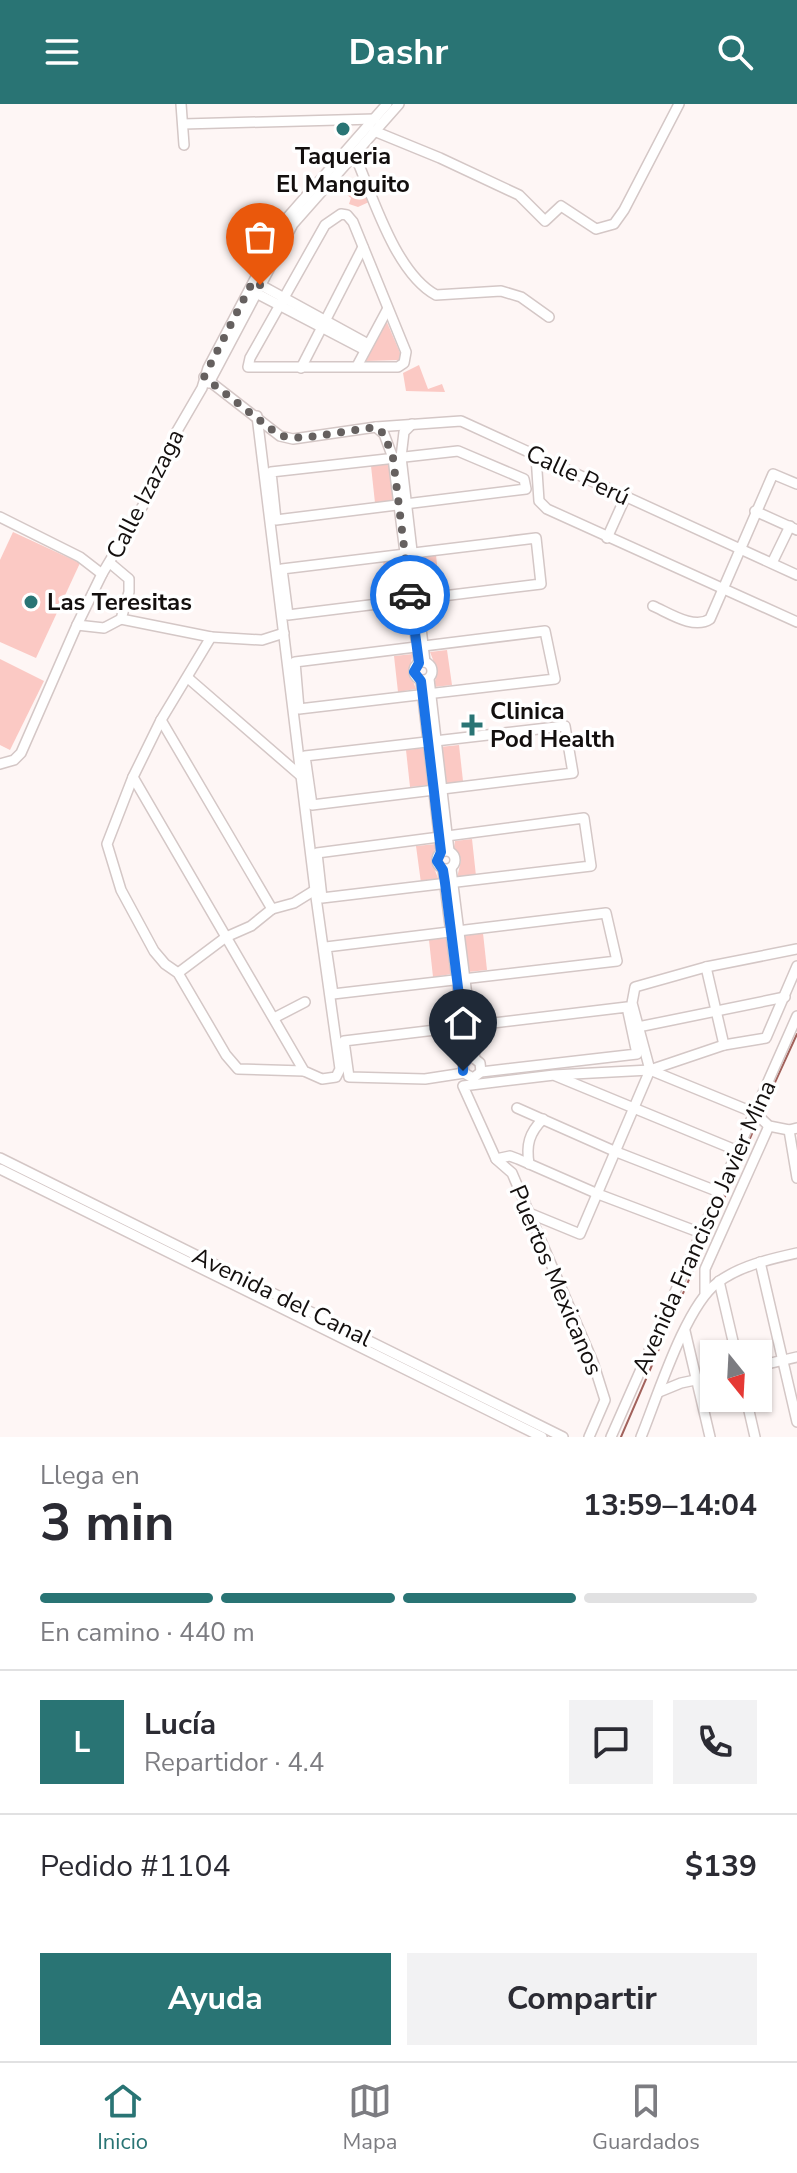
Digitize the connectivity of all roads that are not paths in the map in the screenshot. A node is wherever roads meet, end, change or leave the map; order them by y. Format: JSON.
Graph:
{"nodes":[{"id":1,"x":181,"y":104,"type":"edge"},
{"id":2,"x":387,"y":104,"type":"edge"},
{"id":3,"x":399,"y":104,"type":"edge"},
{"id":4,"x":679,"y":104,"type":"edge"},
{"id":5,"x":374,"y":119,"type":"junction"},
{"id":6,"x":385,"y":119,"type":"junction"},
{"id":7,"x":183,"y":124,"type":"junction"},
{"id":8,"x":374,"y":131,"type":"junction"},
{"id":9,"x":184,"y":145,"type":"dead end"},
{"id":10,"x":354,"y":153,"type":"junction"},
{"id":11,"x":363,"y":247,"type":"junction"},
{"id":12,"x":254,"y":287,"type":"junction"},
{"id":13,"x":281,"y":301,"type":"junction"},
{"id":14,"x":387,"y":310,"type":"junction"},
{"id":15,"x":549,"y":317,"type":"dead end"},
{"id":16,"x":323,"y":324,"type":"junction"},
{"id":17,"x":366,"y":347,"type":"junction"},
{"id":18,"x":357,"y":366,"type":"junction"},
{"id":19,"x":301,"y":368,"type":"junction"},
{"id":20,"x":208,"y":379,"type":"junction"},
{"id":21,"x":257,"y":416,"type":"junction"},
{"id":22,"x":412,"y":424,"type":"junction"},
{"id":23,"x":376,"y":427,"type":"junction"},
{"id":24,"x":536,"y":456,"type":"junction"},
{"id":25,"x":397,"y":458,"type":"junction"},
{"id":26,"x":797,"y":484,"type":"edge"},
{"id":27,"x":625,"y":498,"type":"junction"},
{"id":28,"x":402,"y":504,"type":"junction"},
{"id":29,"x":755,"y":511,"type":"junction"},
{"id":30,"x":0,"y":517,"type":"edge"},
{"id":31,"x":795,"y":528,"type":"edge"},
{"id":32,"x":607,"y":538,"type":"junction"},
{"id":33,"x":739,"y":550,"type":"junction"},
{"id":34,"x":408,"y":554,"type":"junction"},
{"id":35,"x":110,"y":563,"type":"junction"},
{"id":36,"x":772,"y":563,"type":"junction"},
{"id":37,"x":102,"y":574,"type":"junction"},
{"id":38,"x":797,"y":575,"type":"edge"},
{"id":39,"x":723,"y":589,"type":"junction"},
{"id":40,"x":414,"y":599,"type":"junction"},
{"id":41,"x":653,"y":606,"type":"dead end"},
{"id":42,"x":121,"y":619,"type":"junction"},
{"id":43,"x":797,"y":622,"type":"edge"},
{"id":44,"x":77,"y":625,"type":"junction"},
{"id":45,"x":284,"y":633,"type":"junction"},
{"id":46,"x":211,"y":637,"type":"junction"},
{"id":47,"x":420,"y":647,"type":"junction"},
{"id":48,"x":422,"y":663,"type":"junction"},
{"id":49,"x":188,"y":678,"type":"junction"},
{"id":50,"x":425,"y":680,"type":"junction"},
{"id":51,"x":427,"y":694,"type":"junction"},
{"id":52,"x":161,"y":720,"type":"junction"},
{"id":53,"x":432,"y":741,"type":"junction"},
{"id":54,"x":0,"y":764,"type":"edge"},
{"id":55,"x":301,"y":776,"type":"junction"},
{"id":56,"x":133,"y":777,"type":"junction"},
{"id":57,"x":438,"y":788,"type":"junction"},
{"id":58,"x":444,"y":837,"type":"junction"},
{"id":59,"x":445,"y":852,"type":"junction"},
{"id":60,"x":447,"y":869,"type":"junction"},
{"id":61,"x":449,"y":883,"type":"junction"},
{"id":62,"x":318,"y":894,"type":"junction"},
{"id":63,"x":272,"y":909,"type":"junction"},
{"id":64,"x":455,"y":931,"type":"junction"},
{"id":65,"x":226,"y":937,"type":"junction"},
{"id":66,"x":797,"y":949,"type":"edge"},
{"id":67,"x":797,"y":966,"type":"edge"},
{"id":68,"x":706,"y":967,"type":"junction"},
{"id":69,"x":178,"y":973,"type":"junction"},
{"id":70,"x":460,"y":979,"type":"junction"},
{"id":71,"x":785,"y":997,"type":"junction"},
{"id":72,"x":305,"y":1002,"type":"dead end"},
{"id":73,"x":716,"y":1010,"type":"junction"},
{"id":74,"x":797,"y":1016,"type":"edge"},
{"id":75,"x":274,"y":1018,"type":"junction"},
{"id":76,"x":467,"y":1027,"type":"junction"},
{"id":77,"x":638,"y":1027,"type":"junction"},
{"id":78,"x":724,"y":1045,"type":"junction"},
{"id":79,"x":650,"y":1070,"type":"junction"},
{"id":80,"x":304,"y":1071,"type":"junction"},
{"id":81,"x":481,"y":1072,"type":"junction"},
{"id":82,"x":464,"y":1073,"type":"junction"},
{"id":83,"x":554,"y":1075,"type":"junction"},
{"id":84,"x":517,"y":1108,"type":"dead end"},
{"id":85,"x":633,"y":1108,"type":"junction"},
{"id":86,"x":755,"y":1112,"type":"junction"},
{"id":87,"x":543,"y":1119,"type":"junction"},
{"id":88,"x":767,"y":1125,"type":"junction"},
{"id":89,"x":793,"y":1129,"type":"edge"},
{"id":90,"x":614,"y":1151,"type":"junction"},
{"id":91,"x":738,"y":1151,"type":"junction"},
{"id":92,"x":0,"y":1158,"type":"edge"},
{"id":93,"x":496,"y":1159,"type":"junction"},
{"id":94,"x":529,"y":1164,"type":"junction"},
{"id":95,"x":0,"y":1169,"type":"edge"},
{"id":96,"x":797,"y":1178,"type":"edge"},
{"id":97,"x":719,"y":1192,"type":"junction"},
{"id":98,"x":598,"y":1194,"type":"junction"},
{"id":99,"x":529,"y":1213,"type":"junction"},
{"id":100,"x":701,"y":1233,"type":"junction"},
{"id":101,"x":797,"y":1253,"type":"edge"},
{"id":102,"x":760,"y":1262,"type":"junction"},
{"id":103,"x":719,"y":1281,"type":"junction"},
{"id":104,"x":705,"y":1293,"type":"junction"},
{"id":105,"x":685,"y":1331,"type":"junction"},
{"id":106,"x":733,"y":1340,"type":"edge"},
{"id":107,"x":797,"y":1357,"type":"edge"},
{"id":108,"x":783,"y":1360,"type":"junction"},
{"id":109,"x":772,"y":1363,"type":"edge"},
{"id":110,"x":700,"y":1379,"type":"edge"},
{"id":111,"x":697,"y":1380,"type":"junction"},
{"id":112,"x":659,"y":1392,"type":"junction"},
{"id":113,"x":749,"y":1412,"type":"edge"},
{"id":114,"x":797,"y":1422,"type":"edge"},
{"id":115,"x":542,"y":1437,"type":"edge"},
{"id":116,"x":563,"y":1437,"type":"edge"},
{"id":117,"x":589,"y":1437,"type":"edge"},
{"id":118,"x":611,"y":1437,"type":"edge"},
{"id":119,"x":641,"y":1437,"type":"edge"},
{"id":120,"x":710,"y":1437,"type":"edge"},
{"id":121,"x":755,"y":1437,"type":"edge"}],
"edges":[{"from":1,"to":7,"type":"street"},
{"from":2,"to":5,"type":"street","name":"Calle Izazaga"},
{"from":3,"to":6,"type":"street","name":"Calle Izazaga"},
{"from":4,"to":8,"type":"street"},
{"from":5,"to":6,"type":"street"},
{"from":5,"to":7,"type":"street"},
{"from":5,"to":12,"type":"street","name":"Calle Izazaga"},
{"from":6,"to":8,"type":"street","name":"Calle Izazaga"},
{"from":7,"to":9,"type":"street"},
{"from":8,"to":10,"type":"street","name":"Calle Izazaga"},
{"from":10,"to":12,"type":"street","name":"Calle Izazaga"},
{"from":10,"to":15,"type":"street"},
{"from":11,"to":13,"type":"street"},
{"from":11,"to":14,"type":"street"},
{"from":11,"to":16,"type":"street"},
{"from":12,"to":13,"type":"street"},
{"from":12,"to":20,"type":"street","name":"Calle Izazaga"},
{"from":13,"to":16,"type":"street"},
{"from":13,"to":19,"type":"street"},
{"from":14,"to":17,"type":"street"},
{"from":14,"to":18,"type":"street"},
{"from":16,"to":17,"type":"street"},
{"from":16,"to":19,"type":"street"},
{"from":17,"to":18,"type":"street"},
{"from":18,"to":19,"type":"street"},
{"from":20,"to":21,"type":"street","name":"Calle Perú"},
{"from":20,"to":35,"type":"street","name":"Calle Izazaga"},
{"from":21,"to":23,"type":"street","name":"Calle Perú"},
{"from":21,"to":45,"type":"street"},
{"from":22,"to":23,"type":"street","name":"Calle Perú"},
{"from":22,"to":24,"type":"street","name":"Calle Perú"},
{"from":22,"to":25,"type":"street"},
{"from":23,"to":25,"type":"street"},
{"from":24,"to":27,"type":"street","name":"Calle Perú"},
{"from":24,"to":32,"type":"street"},
{"from":25,"to":28,"type":"street"},
{"from":25,"to":28,"type":"street"},
{"from":25,"to":28,"type":"street"},
{"from":26,"to":29,"type":"street"},
{"from":27,"to":32,"type":"street"},
{"from":27,"to":33,"type":"street","name":"Calle Perú"},
{"from":28,"to":34,"type":"street"},
{"from":29,"to":31,"type":"street"},
{"from":29,"to":33,"type":"street"},
{"from":30,"to":37,"type":"street"},
{"from":31,"to":36,"type":"street"},
{"from":32,"to":39,"type":"street"},
{"from":33,"to":36,"type":"street","name":"Calle Perú"},
{"from":33,"to":39,"type":"street"},
{"from":34,"to":40,"type":"street"},
{"from":34,"to":40,"type":"street"},
{"from":34,"to":40,"type":"street"},
{"from":35,"to":37,"type":"street","name":"Calle Izazaga"},
{"from":35,"to":42,"type":"street"},
{"from":36,"to":38,"type":"street","name":"Calle Perú"},
{"from":37,"to":44,"type":"street","name":"Calle Izazaga"},
{"from":39,"to":41,"type":"street"},
{"from":39,"to":43,"type":"street"},
{"from":40,"to":47,"type":"street"},
{"from":42,"to":44,"type":"street"},
{"from":42,"to":46,"type":"street"},
{"from":44,"to":54,"type":"street","name":"Calle Izazaga"},
{"from":45,"to":46,"type":"street"},
{"from":45,"to":55,"type":"street"},
{"from":46,"to":49,"type":"street"},
{"from":47,"to":48,"type":"street"},
{"from":47,"to":51,"type":"street"},
{"from":47,"to":51,"type":"street"},
{"from":48,"to":50,"type":"street"},
{"from":48,"to":50,"type":"street"},
{"from":49,"to":52,"type":"street"},
{"from":49,"to":55,"type":"street"},
{"from":50,"to":51,"type":"street"},
{"from":51,"to":53,"type":"street"},
{"from":52,"to":56,"type":"street"},
{"from":52,"to":63,"type":"street"},
{"from":53,"to":57,"type":"street"},
{"from":53,"to":57,"type":"street"},
{"from":53,"to":57,"type":"street"},
{"from":55,"to":62,"type":"street"},
{"from":56,"to":65,"type":"street"},
{"from":56,"to":69,"type":"street"},
{"from":57,"to":58,"type":"street"},
{"from":58,"to":59,"type":"street"},
{"from":58,"to":61,"type":"street"},
{"from":58,"to":62,"type":"street"},
{"from":59,"to":60,"type":"street"},
{"from":59,"to":60,"type":"street"},
{"from":60,"to":61,"type":"street"},
{"from":61,"to":62,"type":"street"},
{"from":61,"to":64,"type":"street"},
{"from":62,"to":63,"type":"street"},
{"from":62,"to":80,"type":"street"},
{"from":63,"to":65,"type":"street"},
{"from":64,"to":70,"type":"street"},
{"from":64,"to":70,"type":"street"},
{"from":64,"to":70,"type":"street"},
{"from":65,"to":69,"type":"street"},
{"from":65,"to":75,"type":"street"},
{"from":66,"to":68,"type":"street"},
{"from":67,"to":71,"type":"street"},
{"from":68,"to":73,"type":"street"},
{"from":68,"to":77,"type":"street"},
{"from":69,"to":80,"type":"street"},
{"from":70,"to":76,"type":"street"},
{"from":71,"to":73,"type":"street"},
{"from":71,"to":78,"type":"street"},
{"from":72,"to":75,"type":"street"},
{"from":73,"to":77,"type":"street"},
{"from":73,"to":78,"type":"street"},
{"from":74,"to":86,"type":"street","name":"Avenida Francisco Javier Mina"},
{"from":75,"to":80,"type":"street"},
{"from":76,"to":81,"type":"street"},
{"from":76,"to":81,"type":"street"},
{"from":76,"to":82,"type":"street"},
{"from":76,"to":82,"type":"street"},
{"from":77,"to":79,"type":"street"},
{"from":78,"to":79,"type":"street"},
{"from":79,"to":83,"type":"street"},
{"from":79,"to":85,"type":"street"},
{"from":79,"to":86,"type":"street"},
{"from":81,"to":82,"type":"street"},
{"from":83,"to":85,"type":"street"},
{"from":83,"to":93,"type":"street","name":"Puertos Mexicanos"},
{"from":84,"to":87,"type":"street"},
{"from":85,"to":90,"type":"street"},
{"from":85,"to":91,"type":"street"},
{"from":86,"to":88,"type":"street"},
{"from":86,"to":91,"type":"street","name":"Avenida Francisco Javier Mina"},
{"from":87,"to":90,"type":"street"},
{"from":87,"to":94,"type":"street"},
{"from":88,"to":89,"type":"street"},
{"from":88,"to":104,"type":"street"},
{"from":89,"to":96,"type":"street"},
{"from":90,"to":97,"type":"street"},
{"from":90,"to":98,"type":"street"},
{"from":91,"to":97,"type":"street","name":"Avenida Francisco Javier Mina"},
{"from":92,"to":116,"type":"street","name":"Avenida del Canal"},
{"from":93,"to":94,"type":"street"},
{"from":93,"to":99,"type":"street","name":"Puertos Mexicanos"},
{"from":94,"to":98,"type":"street"},
{"from":95,"to":115,"type":"street"},
{"from":97,"to":100,"type":"street","name":"Avenida Francisco Javier Mina"},
{"from":98,"to":99,"type":"street"},
{"from":98,"to":100,"type":"street"},
{"from":99,"to":117,"type":"street","name":"Puertos Mexicanos"},
{"from":100,"to":118,"type":"street","name":"Avenida Francisco Javier Mina"},
{"from":101,"to":102,"type":"street"},
{"from":102,"to":103,"type":"street"},
{"from":102,"to":108,"type":"street"},
{"from":103,"to":104,"type":"street"},
{"from":103,"to":106,"type":"street"},
{"from":104,"to":105,"type":"street"},
{"from":105,"to":111,"type":"street"},
{"from":105,"to":112,"type":"street"},
{"from":107,"to":108,"type":"street"},
{"from":108,"to":109,"type":"street"},
{"from":108,"to":114,"type":"street"},
{"from":110,"to":111,"type":"street"},
{"from":111,"to":112,"type":"street"},
{"from":111,"to":120,"type":"street"},
{"from":112,"to":119,"type":"street"},
{"from":113,"to":121,"type":"street"}]}
